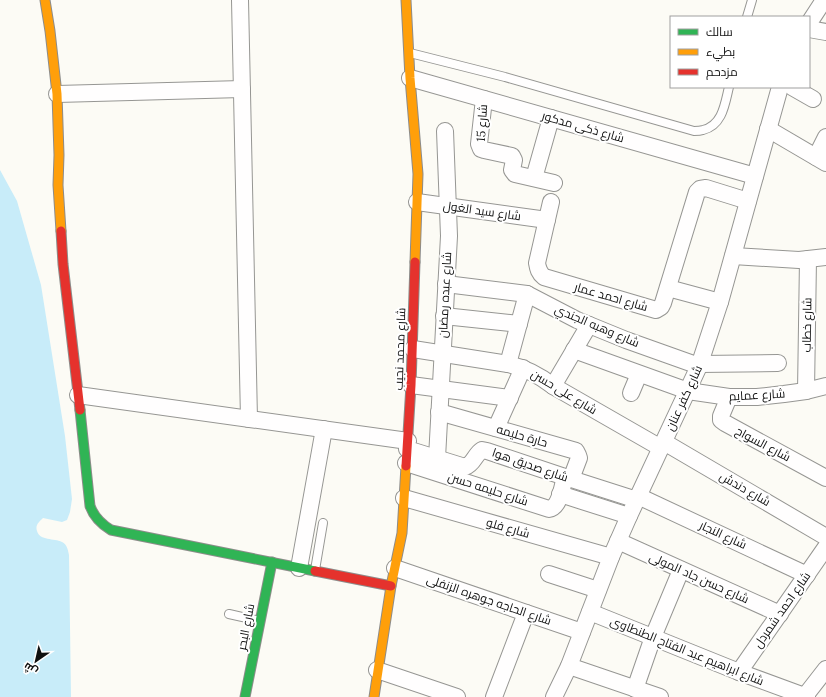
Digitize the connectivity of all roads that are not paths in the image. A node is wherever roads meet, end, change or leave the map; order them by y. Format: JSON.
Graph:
{"nodes":[{"id":1,"x":44,"y":0,"type":"edge"},
{"id":2,"x":240,"y":0,"type":"edge"},
{"id":3,"x":406,"y":0,"type":"edge"},
{"id":4,"x":752,"y":0,"type":"edge"},
{"id":5,"x":825,"y":0,"type":"edge"},
{"id":6,"x":747,"y":16,"type":"edge"},
{"id":7,"x":810,"y":22,"type":"edge"},
{"id":8,"x":810,"y":29,"type":"edge"},
{"id":9,"x":826,"y":32,"type":"edge"},
{"id":10,"x":409,"y":53,"type":"junction"},
{"id":11,"x":410,"y":78,"type":"junction"},
{"id":12,"x":729,"y":88,"type":"edge"},
{"id":13,"x":780,"y":88,"type":"edge"},
{"id":14,"x":794,"y":88,"type":"edge"},
{"id":15,"x":242,"y":89,"type":"junction"},
{"id":16,"x":57,"y":94,"type":"junction"},
{"id":17,"x":484,"y":99,"type":"junction"},
{"id":18,"x":813,"y":99,"type":"dead end"},
{"id":19,"x":551,"y":118,"type":"junction"},
{"id":20,"x":768,"y":129,"type":"junction"},
{"id":21,"x":445,"y":131,"type":"dead end"},
{"id":22,"x":826,"y":137,"type":"edge"},
{"id":23,"x":821,"y":160,"type":"edge"},
{"id":24,"x":755,"y":176,"type":"junction"},
{"id":25,"x":534,"y":178,"type":"junction"},
{"id":26,"x":554,"y":183,"type":"dead end"},
{"id":27,"x":748,"y":201,"type":"junction"},
{"id":28,"x":417,"y":202,"type":"junction"},
{"id":29,"x":551,"y":202,"type":"dead end"},
{"id":30,"x":447,"y":206,"type":"junction"},
{"id":31,"x":547,"y":220,"type":"junction"},
{"id":32,"x":821,"y":255,"type":"edge"},
{"id":33,"x":733,"y":256,"type":"junction"},
{"id":34,"x":446,"y":284,"type":"junction"},
{"id":35,"x":668,"y":288,"type":"junction"},
{"id":36,"x":527,"y":294,"type":"junction"},
{"id":37,"x":720,"y":302,"type":"junction"},
{"id":38,"x":444,"y":316,"type":"junction"},
{"id":39,"x":519,"y":324,"type":"junction"},
{"id":40,"x":589,"y":325,"type":"junction"},
{"id":41,"x":413,"y":349,"type":"junction"},
{"id":42,"x":574,"y":350,"type":"junction"},
{"id":43,"x":442,"y":354,"type":"junction"},
{"id":44,"x":778,"y":363,"type":"dead end"},
{"id":45,"x":700,"y":365,"type":"junction"},
{"id":46,"x":516,"y":366,"type":"junction"},
{"id":47,"x":639,"y":374,"type":"junction"},
{"id":48,"x":411,"y":384,"type":"junction"},
{"id":49,"x":553,"y":386,"type":"junction"},
{"id":50,"x":826,"y":386,"type":"edge"},
{"id":51,"x":440,"y":388,"type":"junction"},
{"id":52,"x":688,"y":391,"type":"junction"},
{"id":53,"x":806,"y":391,"type":"junction"},
{"id":54,"x":631,"y":392,"type":"dead end"},
{"id":55,"x":78,"y":395,"type":"junction"},
{"id":56,"x":510,"y":398,"type":"junction"},
{"id":57,"x":729,"y":398,"type":"junction"},
{"id":58,"x":439,"y":412,"type":"junction"},
{"id":59,"x":249,"y":419,"type":"junction"},
{"id":60,"x":496,"y":428,"type":"junction"},
{"id":61,"x":324,"y":429,"type":"junction"},
{"id":62,"x":662,"y":445,"type":"junction"},
{"id":63,"x":407,"y":451,"type":"junction"},
{"id":64,"x":437,"y":458,"type":"junction"},
{"id":65,"x":568,"y":478,"type":"junction"},
{"id":66,"x":826,"y":478,"type":"edge"},
{"id":67,"x":560,"y":494,"type":"junction"},
{"id":68,"x":404,"y":498,"type":"junction"},
{"id":69,"x":638,"y":498,"type":"junction"},
{"id":70,"x":629,"y":516,"type":"junction"},
{"id":71,"x":323,"y":523,"type":"dead end"},
{"id":72,"x":618,"y":541,"type":"junction"},
{"id":73,"x":826,"y":545,"type":"edge"},
{"id":74,"x":611,"y":557,"type":"junction"},
{"id":75,"x":272,"y":562,"type":"junction"},
{"id":76,"x":299,"y":568,"type":"junction"},
{"id":77,"x":396,"y":568,"type":"junction"},
{"id":78,"x":681,"y":570,"type":"junction"},
{"id":79,"x":315,"y":571,"type":"junction"},
{"id":80,"x":549,"y":574,"type":"dead end"},
{"id":81,"x":807,"y":575,"type":"junction"},
{"id":82,"x":391,"y":586,"type":"junction"},
{"id":83,"x":598,"y":590,"type":"junction"},
{"id":84,"x":590,"y":612,"type":"junction"},
{"id":85,"x":526,"y":613,"type":"junction"},
{"id":86,"x":230,"y":614,"type":"dead end"},
{"id":87,"x":780,"y":614,"type":"junction"},
{"id":88,"x":260,"y":621,"type":"junction"},
{"id":89,"x":582,"y":632,"type":"junction"},
{"id":90,"x":653,"y":637,"type":"junction"},
{"id":91,"x":569,"y":666,"type":"junction"},
{"id":92,"x":826,"y":669,"type":"edge"},
{"id":93,"x":378,"y":670,"type":"junction"},
{"id":94,"x":739,"y":672,"type":"junction"},
{"id":95,"x":635,"y":688,"type":"junction"},
{"id":96,"x":245,"y":697,"type":"edge"},
{"id":97,"x":374,"y":697,"type":"edge"},
{"id":98,"x":457,"y":697,"type":"edge"},
{"id":99,"x":494,"y":697,"type":"edge"},
{"id":100,"x":554,"y":697,"type":"edge"},
{"id":101,"x":660,"y":697,"type":"edge"},
{"id":102,"x":806,"y":697,"type":"edge"}],
"edges":[{"from":1,"to":16,"type":"street"},
{"from":2,"to":15,"type":"street"},
{"from":3,"to":10,"type":"street","name":"شارع محمد نجيب"},
{"from":4,"to":6,"type":"lane"},
{"from":5,"to":7,"type":"street"},
{"from":8,"to":9,"type":"street"},
{"from":10,"to":11,"type":"street","name":"شارع محمد نجيب"},
{"from":10,"to":12,"type":"lane"},
{"from":11,"to":17,"type":"street","name":"شارع ذكى مدكور"},
{"from":11,"to":28,"type":"street","name":"شارع محمد نجيب"},
{"from":13,"to":20,"type":"street","name":"شارع كفر عنان"},
{"from":14,"to":18,"type":"street"},
{"from":15,"to":16,"type":"street"},
{"from":15,"to":59,"type":"street"},
{"from":16,"to":55,"type":"street"},
{"from":17,"to":19,"type":"street","name":"شارع ذكى مدكور"},
{"from":17,"to":25,"type":"street","name":"شارع 15"},
{"from":19,"to":24,"type":"street","name":"شارع ذكى مدكور"},
{"from":19,"to":25,"type":"street"},
{"from":20,"to":23,"type":"street"},
{"from":20,"to":24,"type":"street","name":"شارع كفر عنان"},
{"from":21,"to":30,"type":"street","name":"شارع عبده رمضان"},
{"from":22,"to":23,"type":"street"},
{"from":24,"to":27,"type":"street","name":"شارع كفر عنان"},
{"from":25,"to":26,"type":"street","name":"شارع 15"},
{"from":27,"to":33,"type":"street","name":"شارع كفر عنان"},
{"from":27,"to":35,"type":"street","name":"شارع احمد عمار"},
{"from":28,"to":30,"type":"street","name":"شارع سيد الغول"},
{"from":28,"to":41,"type":"street","name":"شارع محمد نجيب"},
{"from":29,"to":31,"type":"street","name":"شارع احمد عمار"},
{"from":30,"to":31,"type":"street","name":"شارع سيد الغول"},
{"from":30,"to":34,"type":"street","name":"شارع عبده رمضان"},
{"from":31,"to":35,"type":"street","name":"شارع احمد عمار"},
{"from":32,"to":33,"type":"street"},
{"from":32,"to":53,"type":"street","name":"شارع خطاب"},
{"from":33,"to":37,"type":"street","name":"شارع كفر عنان"},
{"from":34,"to":36,"type":"street","name":"شارع وهبه الجندي"},
{"from":34,"to":38,"type":"street","name":"شارع عبده رمضان"},
{"from":35,"to":37,"type":"street"},
{"from":36,"to":39,"type":"street"},
{"from":36,"to":40,"type":"street","name":"شارع وهبه الجندي"},
{"from":37,"to":45,"type":"street","name":"شارع كفر عنان"},
{"from":38,"to":39,"type":"street"},
{"from":38,"to":43,"type":"street","name":"شارع عبده رمضان"},
{"from":39,"to":46,"type":"street"},
{"from":40,"to":42,"type":"street"},
{"from":40,"to":45,"type":"street","name":"شارع وهبه الجندي"},
{"from":41,"to":43,"type":"street","name":"شارع على حسن"},
{"from":41,"to":48,"type":"street","name":"شارع محمد نجيب"},
{"from":42,"to":47,"type":"street","name":"شارع عمايم"},
{"from":42,"to":49,"type":"street"},
{"from":43,"to":46,"type":"street","name":"شارع على حسن"},
{"from":43,"to":51,"type":"street","name":"شارع عبده رمضان"},
{"from":44,"to":45,"type":"street"},
{"from":45,"to":52,"type":"street","name":"شارع كفر عنان"},
{"from":46,"to":49,"type":"street","name":"شارع على حسن"},
{"from":46,"to":56,"type":"street"},
{"from":47,"to":52,"type":"street","name":"شارع عمايم"},
{"from":47,"to":54,"type":"street"},
{"from":48,"to":51,"type":"street"},
{"from":48,"to":63,"type":"street","name":"شارع محمد نجيب"},
{"from":49,"to":62,"type":"street","name":"شارع على حسن"},
{"from":50,"to":53,"type":"street","name":"شارع عمايم"},
{"from":51,"to":56,"type":"street"},
{"from":51,"to":58,"type":"street","name":"شارع عبده رمضان"},
{"from":52,"to":57,"type":"street","name":"شارع عمايم"},
{"from":52,"to":62,"type":"street","name":"شارع كفر عنان"},
{"from":53,"to":57,"type":"street","name":"شارع عمايم"},
{"from":55,"to":59,"type":"street"},
{"from":55,"to":75,"type":"street"},
{"from":56,"to":60,"type":"street"},
{"from":57,"to":66,"type":"street","name":"شارع السواح"},
{"from":58,"to":60,"type":"street","name":"حارة حليمه"},
{"from":58,"to":64,"type":"street","name":"شارع عبده رمضان"},
{"from":59,"to":61,"type":"street"},
{"from":60,"to":65,"type":"street","name":"حارة حليمه"},
{"from":61,"to":63,"type":"street"},
{"from":61,"to":76,"type":"street"},
{"from":62,"to":69,"type":"street","name":"شارع كفر عنان"},
{"from":62,"to":73,"type":"street","name":"شارع دندش"},
{"from":63,"to":64,"type":"street","name":"شارع صديق هوا"},
{"from":63,"to":67,"type":"street","name":"شارع حليمه حسن"},
{"from":63,"to":68,"type":"street","name":"شارع محمد نجيب"},
{"from":64,"to":65,"type":"street","name":"شارع صديق هوا"},
{"from":65,"to":67,"type":"street","name":"شارع حليمه حسن"},
{"from":65,"to":69,"type":"street","name":"شارع صديق هوا"},
{"from":67,"to":70,"type":"street"},
{"from":68,"to":74,"type":"street","name":"شارع فلو"},
{"from":68,"to":77,"type":"street","name":"شارع محمد نجيب"},
{"from":69,"to":70,"type":"street","name":"شارع كفر عنان"},
{"from":69,"to":81,"type":"street","name":"شارع النجار"},
{"from":70,"to":72,"type":"street","name":"شارع كفر عنان"},
{"from":71,"to":79,"type":"lane"},
{"from":72,"to":74,"type":"street","name":"شارع كفر عنان"},
{"from":72,"to":78,"type":"street","name":"شارع حسن جاد المولى"},
{"from":73,"to":81,"type":"street","name":"شارع احمد شمردل"},
{"from":74,"to":83,"type":"street","name":"شارع كفر عنان"},
{"from":75,"to":76,"type":"street"},
{"from":75,"to":88,"type":"street","name":"شارع البحر"},
{"from":76,"to":79,"type":"street"},
{"from":77,"to":82,"type":"street","name":"شارع محمد نجيب"},
{"from":77,"to":85,"type":"street","name":"شارع الحاجه جوهره الزنفلى"},
{"from":78,"to":87,"type":"street","name":"شارع حسن جاد المولى"},
{"from":78,"to":90,"type":"street"},
{"from":79,"to":82,"type":"street"},
{"from":80,"to":83,"type":"street"},
{"from":81,"to":87,"type":"street","name":"شارع احمد شمردل"},
{"from":82,"to":93,"type":"street","name":"شارع محمد نجيب"},
{"from":83,"to":84,"type":"street","name":"شارع كفر عنان"},
{"from":84,"to":89,"type":"street","name":"شارع كفر عنان"},
{"from":84,"to":90,"type":"street","name":"شارع ابراهيم عبد الفتاح الطنطاوى"},
{"from":85,"to":89,"type":"street","name":"شارع الحاجه جوهره الزنفلى"},
{"from":85,"to":99,"type":"street"},
{"from":86,"to":88,"type":"lane"},
{"from":87,"to":94,"type":"street","name":"شارع احمد شمردل"},
{"from":88,"to":96,"type":"street","name":"شارع البحر"},
{"from":89,"to":91,"type":"street","name":"شارع كفر عنان"},
{"from":90,"to":94,"type":"street","name":"شارع ابراهيم عبد الفتاح الطنطاوى"},
{"from":90,"to":95,"type":"street"},
{"from":91,"to":95,"type":"street"},
{"from":91,"to":100,"type":"street","name":"شارع كفر عنان"},
{"from":92,"to":102,"type":"street"},
{"from":93,"to":97,"type":"street","name":"شارع محمد نجيب"},
{"from":93,"to":98,"type":"street"},
{"from":94,"to":102,"type":"street","name":"شارع ابراهيم عبد الفتاح الطنطاوى"},
{"from":95,"to":101,"type":"street"}]}
